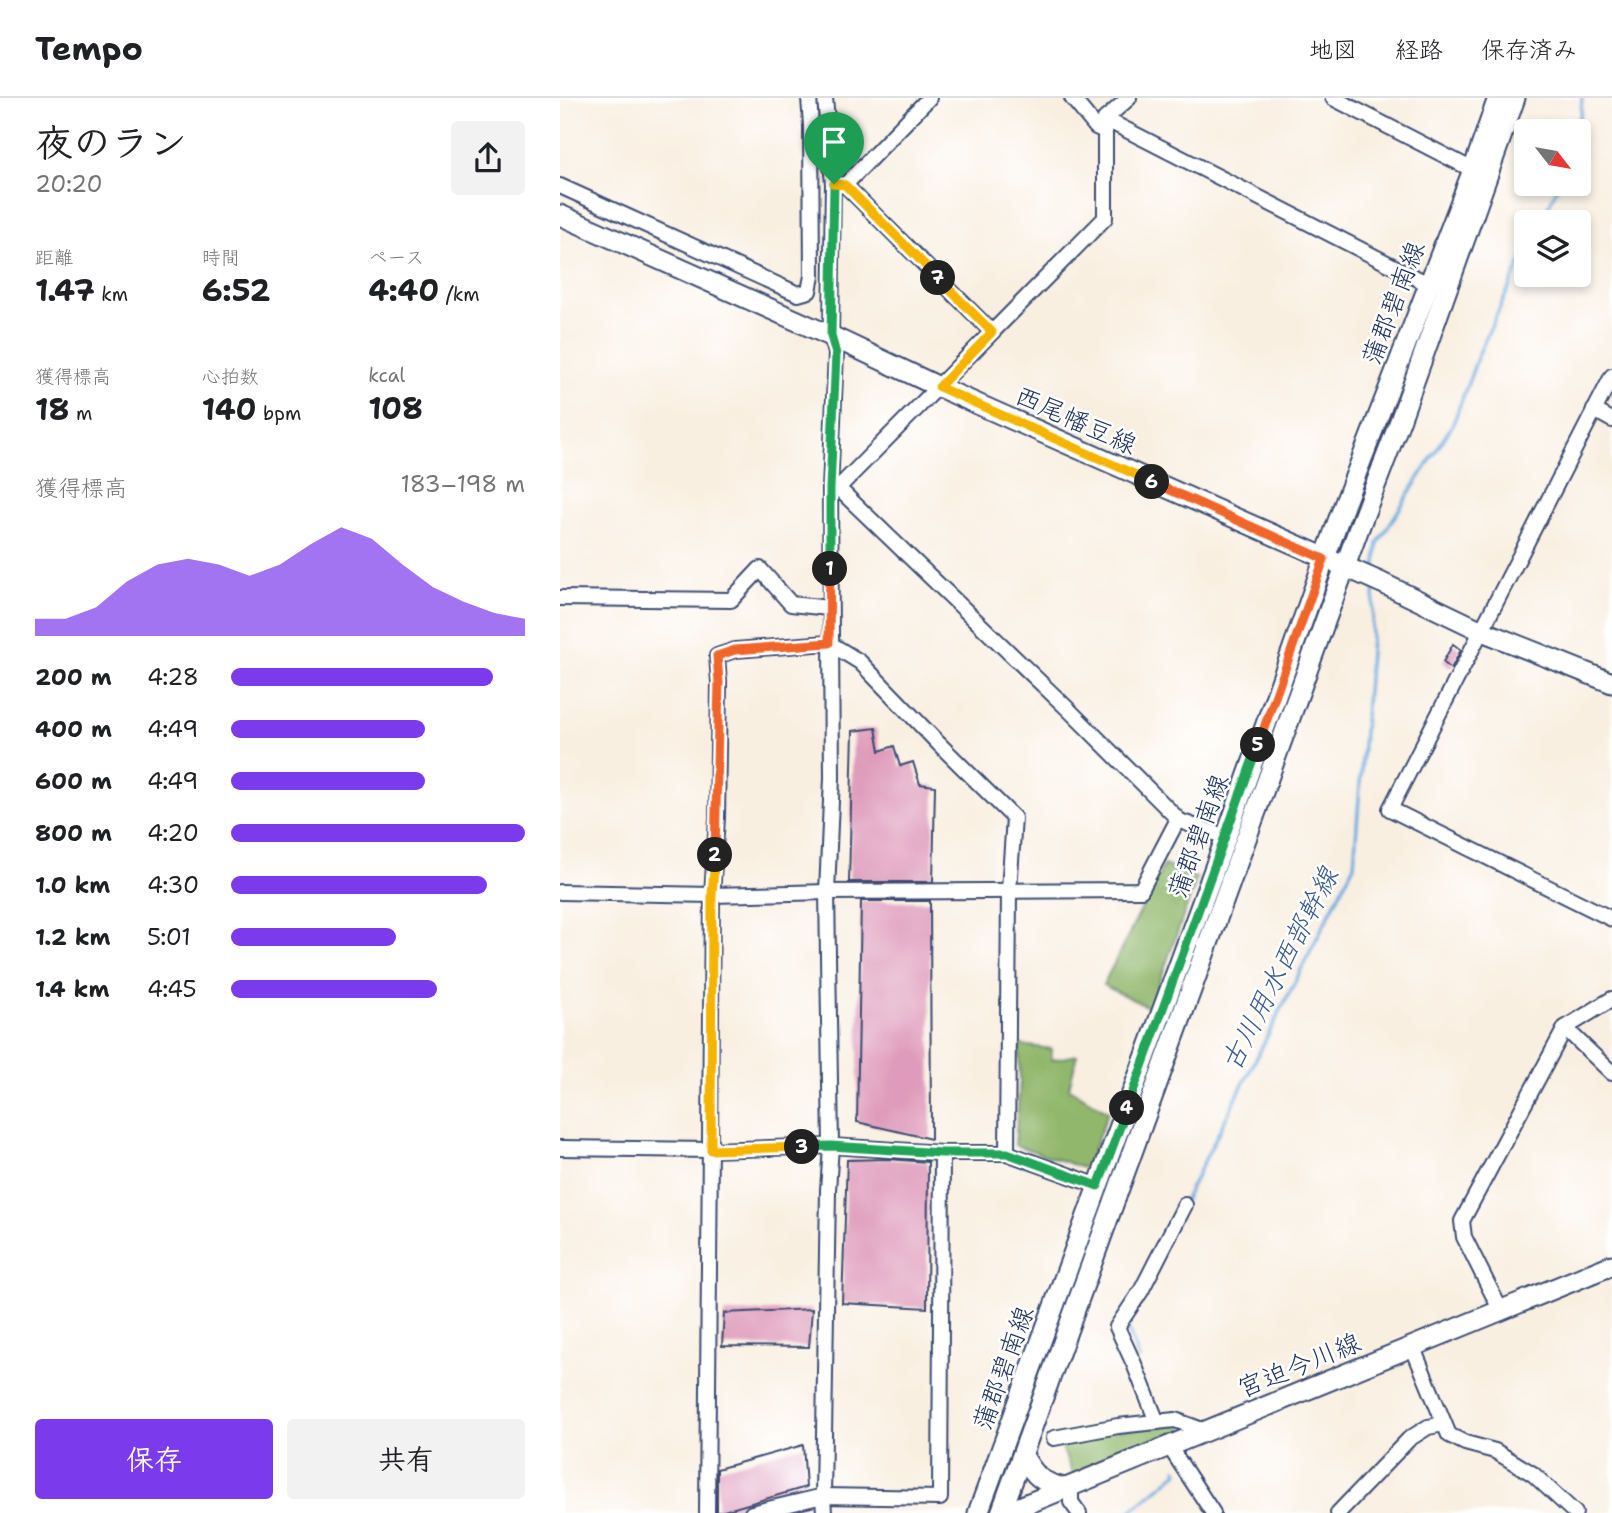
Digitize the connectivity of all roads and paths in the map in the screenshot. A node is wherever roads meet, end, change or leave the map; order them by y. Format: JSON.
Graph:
{"nodes":[{"id":1,"x":808,"y":98,"type":"edge"},
{"id":2,"x":825,"y":98,"type":"edge"},
{"id":3,"x":929,"y":98,"type":"edge"},
{"id":4,"x":1072,"y":98,"type":"edge"},
{"id":5,"x":1129,"y":98,"type":"edge"},
{"id":6,"x":1333,"y":98,"type":"edge"},
{"id":7,"x":1498,"y":98,"type":"edge"},
{"id":8,"x":1515,"y":98,"type":"edge"},
{"id":9,"x":1105,"y":125,"type":"junction"},
{"id":10,"x":1473,"y":170,"type":"junction"},
{"id":11,"x":839,"y":184,"type":"junction"},
{"id":12,"x":560,"y":186,"type":"edge"},
{"id":13,"x":560,"y":215,"type":"edge"},
{"id":14,"x":1428,"y":284,"type":"junction"},
{"id":15,"x":992,"y":332,"type":"junction"},
{"id":16,"x":831,"y":336,"type":"junction"},
{"id":17,"x":1612,"y":376,"type":"edge"},
{"id":18,"x":939,"y":387,"type":"junction"},
{"id":19,"x":1594,"y":410,"type":"junction"},
{"id":20,"x":1612,"y":420,"type":"edge"},
{"id":21,"x":834,"y":489,"type":"junction"},
{"id":22,"x":1324,"y":559,"type":"junction"},
{"id":23,"x":1351,"y":570,"type":"junction"},
{"id":24,"x":560,"y":598,"type":"edge"},
{"id":25,"x":829,"y":608,"type":"junction"},
{"id":26,"x":1482,"y":631,"type":"junction"},
{"id":27,"x":829,"y":643,"type":"junction"},
{"id":28,"x":1612,"y":683,"type":"edge"},
{"id":29,"x":1177,"y":820,"type":"junction"},
{"id":30,"x":1226,"y":837,"type":"junction"},
{"id":31,"x":1009,"y":890,"type":"junction"},
{"id":32,"x":560,"y":892,"type":"edge"},
{"id":33,"x":827,"y":892,"type":"junction"},
{"id":34,"x":712,"y":895,"type":"junction"},
{"id":35,"x":1612,"y":919,"type":"edge"},
{"id":36,"x":1612,"y":999,"type":"edge"},
{"id":37,"x":1565,"y":1028,"type":"junction"},
{"id":38,"x":1612,"y":1073,"type":"edge"},
{"id":39,"x":831,"y":1146,"type":"junction"},
{"id":40,"x":560,"y":1149,"type":"edge"},
{"id":41,"x":711,"y":1150,"type":"junction"},
{"id":42,"x":942,"y":1153,"type":"junction"},
{"id":43,"x":1007,"y":1153,"type":"junction"},
{"id":44,"x":1098,"y":1186,"type":"junction"},
{"id":45,"x":1185,"y":1205,"type":"dead end"},
{"id":46,"x":1612,"y":1265,"type":"edge"},
{"id":47,"x":1501,"y":1311,"type":"junction"},
{"id":48,"x":1413,"y":1348,"type":"junction"},
{"id":49,"x":1157,"y":1422,"type":"junction"},
{"id":50,"x":1444,"y":1424,"type":"junction"},
{"id":51,"x":1205,"y":1431,"type":"junction"},
{"id":52,"x":1054,"y":1438,"type":"dead end"},
{"id":53,"x":1169,"y":1446,"type":"junction"},
{"id":54,"x":1023,"y":1456,"type":"junction"},
{"id":55,"x":1067,"y":1487,"type":"junction"},
{"id":56,"x":822,"y":1496,"type":"junction"},
{"id":57,"x":707,"y":1513,"type":"edge"},
{"id":58,"x":752,"y":1513,"type":"edge"},
{"id":59,"x":824,"y":1513,"type":"edge"},
{"id":60,"x":978,"y":1513,"type":"edge"},
{"id":61,"x":1003,"y":1513,"type":"edge"},
{"id":62,"x":1080,"y":1513,"type":"edge"},
{"id":63,"x":1213,"y":1513,"type":"edge"},
{"id":64,"x":1338,"y":1513,"type":"edge"},
{"id":65,"x":1575,"y":1513,"type":"edge"}],
"edges":[{"from":1,"to":12,"type":"street"},
{"from":2,"to":11,"type":"street"},
{"from":3,"to":11,"type":"street"},
{"from":4,"to":9,"type":"street"},
{"from":5,"to":9,"type":"street"},
{"from":6,"to":10,"type":"street"},
{"from":7,"to":10,"type":"main road","name":"蒲郡碧南線"},
{"from":8,"to":23,"type":"main road","name":"蒲郡碧南線"},
{"from":9,"to":14,"type":"street"},
{"from":9,"to":15,"type":"street"},
{"from":10,"to":14,"type":"main road","name":"蒲郡碧南線"},
{"from":11,"to":15,"type":"street"},
{"from":11,"to":16,"type":"street"},
{"from":13,"to":16,"type":"main road","name":"西尾幡豆線"},
{"from":14,"to":22,"type":"main road","name":"蒲郡碧南線"},
{"from":15,"to":18,"type":"street"},
{"from":16,"to":18,"type":"main road","name":"西尾幡豆線"},
{"from":16,"to":21,"type":"street"},
{"from":17,"to":19,"type":"street"},
{"from":18,"to":21,"type":"street"},
{"from":18,"to":22,"type":"main road","name":"西尾幡豆線"},
{"from":19,"to":20,"type":"street"},
{"from":19,"to":26,"type":"street"},
{"from":21,"to":25,"type":"street"},
{"from":21,"to":29,"type":"street"},
{"from":22,"to":23,"type":"main road","name":"西尾幡豆線"},
{"from":22,"to":30,"type":"main road","name":"蒲郡碧南線"},
{"from":23,"to":26,"type":"main road","name":"西尾幡豆線"},
{"from":23,"to":54,"type":"main road","name":"蒲郡碧南線"},
{"from":24,"to":25,"type":"street"},
{"from":25,"to":27,"type":"street"},
{"from":26,"to":28,"type":"main road","name":"西尾幡豆線"},
{"from":26,"to":35,"type":"street"},
{"from":27,"to":31,"type":"street"},
{"from":27,"to":33,"type":"street"},
{"from":27,"to":34,"type":"street"},
{"from":29,"to":30,"type":"street"},
{"from":29,"to":31,"type":"street"},
{"from":30,"to":44,"type":"main road","name":"蒲郡碧南線"},
{"from":31,"to":33,"type":"street"},
{"from":31,"to":43,"type":"street"},
{"from":32,"to":34,"type":"street"},
{"from":33,"to":34,"type":"street"},
{"from":33,"to":39,"type":"street"},
{"from":34,"to":41,"type":"street"},
{"from":36,"to":37,"type":"street"},
{"from":37,"to":38,"type":"street"},
{"from":37,"to":47,"type":"street"},
{"from":39,"to":41,"type":"street"},
{"from":39,"to":42,"type":"street"},
{"from":39,"to":56,"type":"street"},
{"from":40,"to":41,"type":"street"},
{"from":41,"to":57,"type":"street"},
{"from":42,"to":43,"type":"street"},
{"from":42,"to":56,"type":"street"},
{"from":43,"to":44,"type":"street"},
{"from":44,"to":60,"type":"main road","name":"蒲郡碧南線"},
{"from":45,"to":49,"type":"street"},
{"from":46,"to":47,"type":"main road","name":"宮迫今川線"},
{"from":47,"to":48,"type":"main road","name":"宮迫今川線"},
{"from":48,"to":50,"type":"street"},
{"from":48,"to":51,"type":"main road","name":"宮迫今川線"},
{"from":49,"to":51,"type":"street"},
{"from":49,"to":52,"type":"street"},
{"from":50,"to":64,"type":"street"},
{"from":50,"to":65,"type":"street"},
{"from":51,"to":53,"type":"main road","name":"宮迫今川線"},
{"from":53,"to":55,"type":"main road","name":"宮迫今川線"},
{"from":53,"to":63,"type":"street"},
{"from":54,"to":55,"type":"main road"},
{"from":54,"to":61,"type":"main road","name":"蒲郡碧南線"},
{"from":55,"to":61,"type":"main road","name":"宮迫今川線"},
{"from":55,"to":62,"type":"street"},
{"from":56,"to":58,"type":"street"},
{"from":56,"to":59,"type":"street"}]}
